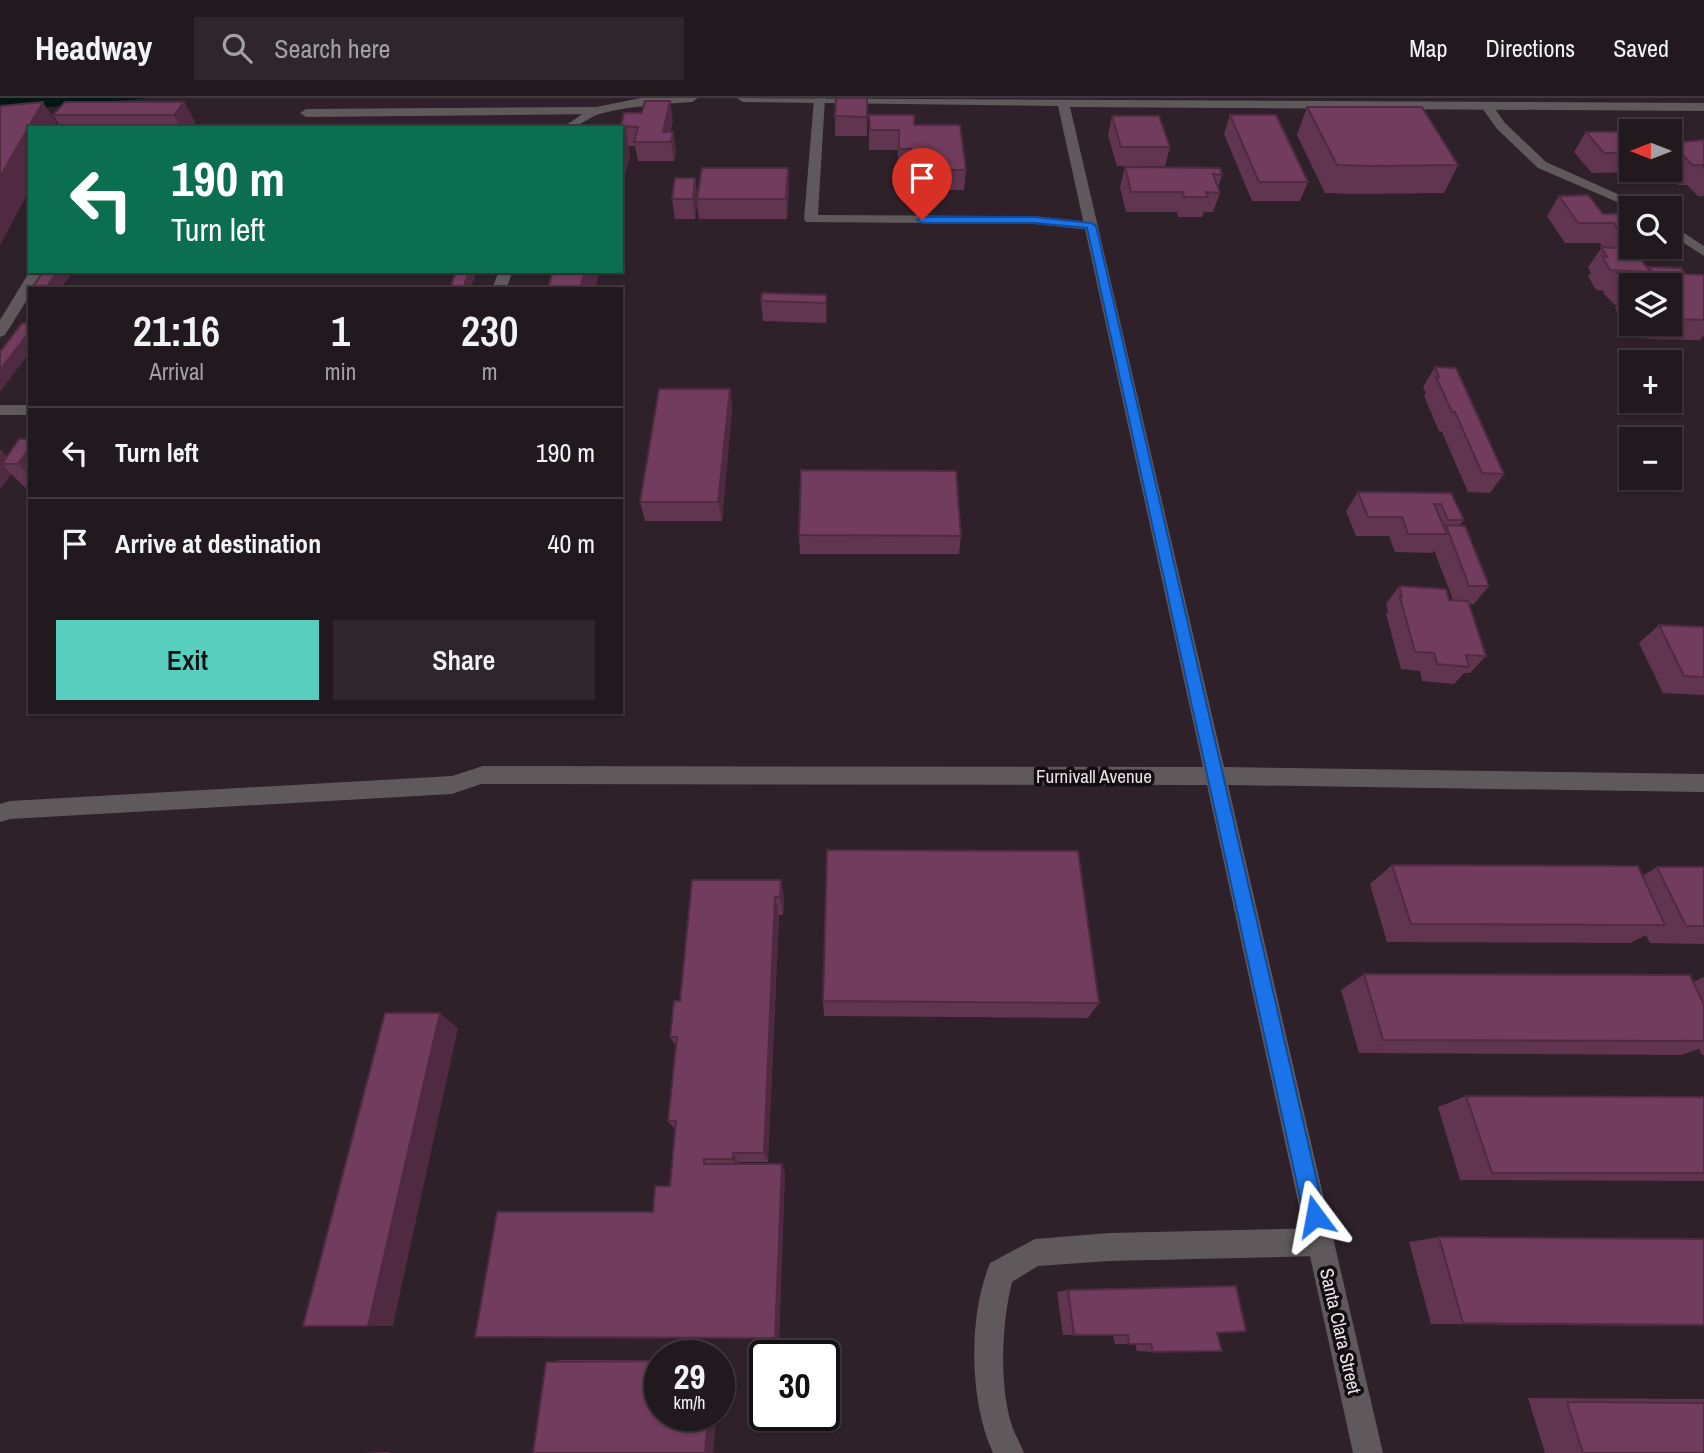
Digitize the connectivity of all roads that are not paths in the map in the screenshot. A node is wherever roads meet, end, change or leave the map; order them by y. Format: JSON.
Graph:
{"nodes":[{"id":1,"x":692,"y":98,"type":"edge"},
{"id":2,"x":743,"y":98,"type":"edge"},
{"id":3,"x":820,"y":99,"type":"edge"},
{"id":4,"x":1063,"y":101,"type":"edge"},
{"id":5,"x":1697,"y":104,"type":"edge"},
{"id":6,"x":1486,"y":105,"type":"junction"},
{"id":7,"x":596,"y":111,"type":"junction"},
{"id":8,"x":306,"y":113,"type":"dead end"},
{"id":9,"x":571,"y":126,"type":"edge"},
{"id":10,"x":1619,"y":198,"type":"edge"},
{"id":11,"x":1091,"y":226,"type":"junction"},
{"id":12,"x":1682,"y":236,"type":"edge"},
{"id":13,"x":1704,"y":252,"type":"edge"},
{"id":14,"x":36,"y":273,"type":"edge"},
{"id":15,"x":0,"y":332,"type":"edge"},
{"id":16,"x":0,"y":410,"type":"edge"},
{"id":17,"x":28,"y":410,"type":"edge"},
{"id":18,"x":1214,"y":776,"type":"junction"},
{"id":19,"x":1704,"y":783,"type":"edge"},
{"id":20,"x":0,"y":813,"type":"edge"},
{"id":21,"x":1320,"y":1242,"type":"junction"},
{"id":22,"x":1009,"y":1453,"type":"edge"},
{"id":23,"x":1368,"y":1453,"type":"edge"}],
"edges":[{"from":1,"to":7,"type":"street"},
{"from":2,"to":3,"type":"street"},
{"from":3,"to":4,"type":"street"},
{"from":3,"to":11,"type":"street"},
{"from":4,"to":6,"type":"street"},
{"from":4,"to":11,"type":"street","name":"Santa Clara Street"},
{"from":5,"to":6,"type":"street"},
{"from":6,"to":10,"type":"street"},
{"from":7,"to":8,"type":"street"},
{"from":7,"to":9,"type":"street"},
{"from":11,"to":18,"type":"street","name":"Santa Clara Street"},
{"from":12,"to":13,"type":"street"},
{"from":14,"to":15,"type":"street"},
{"from":16,"to":17,"type":"street"},
{"from":18,"to":19,"type":"street","name":"Furnivall Avenue"},
{"from":18,"to":20,"type":"street","name":"Furnivall Avenue"},
{"from":18,"to":21,"type":"street","name":"Santa Clara Street"},
{"from":21,"to":22,"type":"street"},
{"from":21,"to":23,"type":"street","name":"Santa Clara Street"}]}
